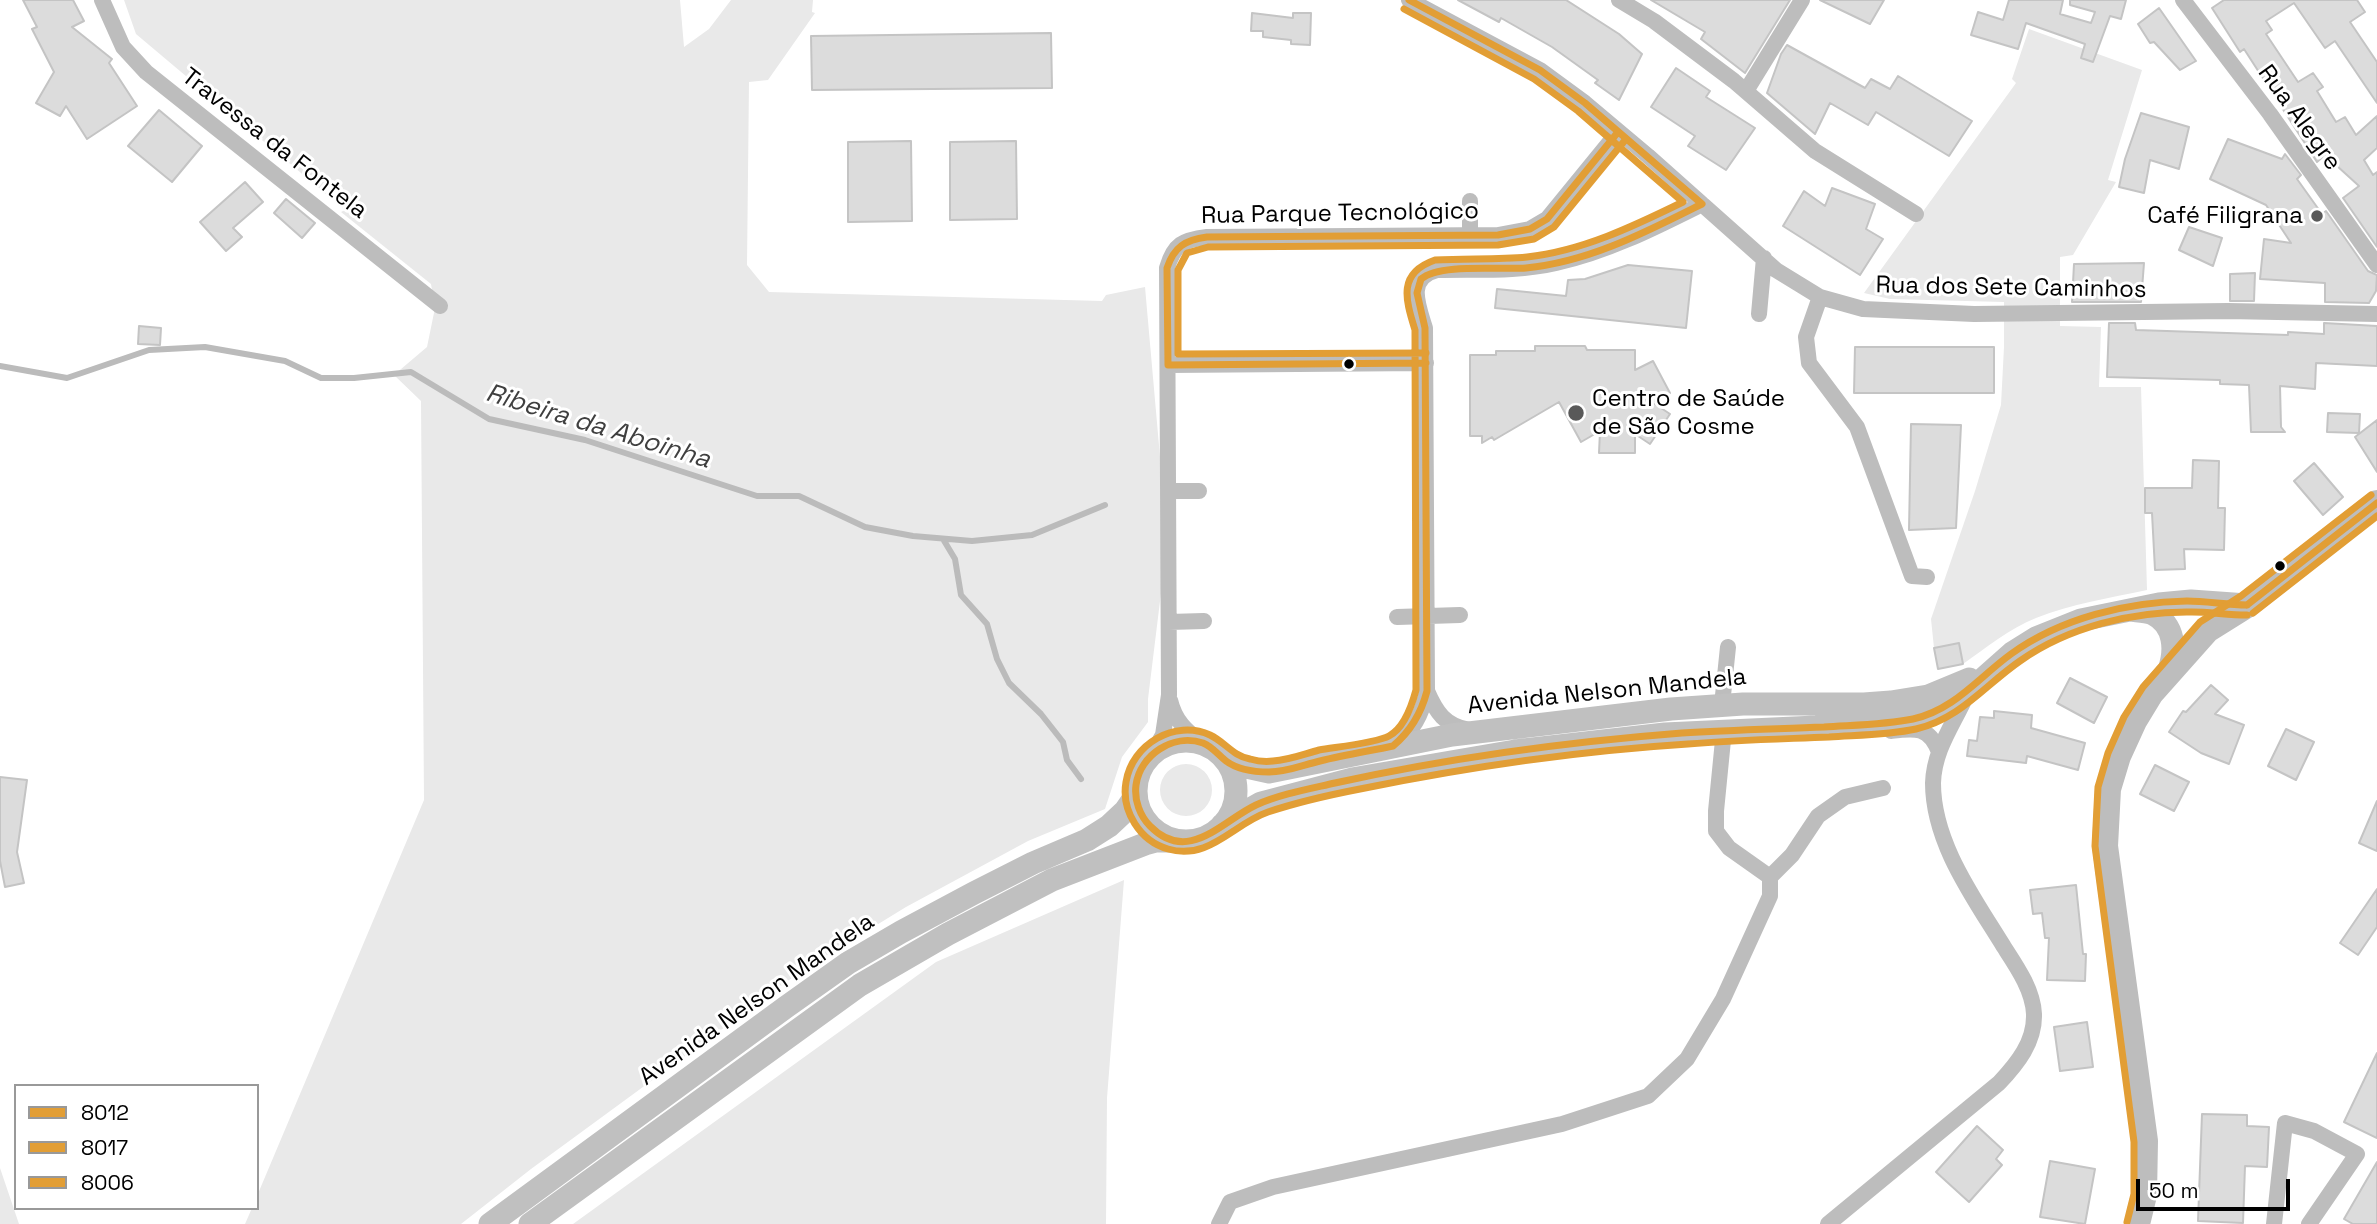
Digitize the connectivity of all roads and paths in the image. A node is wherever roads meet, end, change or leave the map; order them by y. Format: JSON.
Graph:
{"nodes":[{"id":1,"x":102,"y":0,"type":"edge"},
{"id":2,"x":1409,"y":0,"type":"edge"},
{"id":3,"x":1619,"y":0,"type":"edge"},
{"id":4,"x":1802,"y":0,"type":"edge"},
{"id":5,"x":2183,"y":0,"type":"edge"},
{"id":6,"x":1746,"y":91,"type":"junction"},
{"id":7,"x":1618,"y":132,"type":"junction"},
{"id":8,"x":1470,"y":201,"type":"dead end"},
{"id":9,"x":1702,"y":204,"type":"junction"},
{"id":10,"x":1916,"y":214,"type":"dead end"},
{"id":11,"x":1470,"y":235,"type":"junction"},
{"id":12,"x":1764,"y":258,"type":"junction"},
{"id":13,"x":2377,"y":265,"type":"edge"},
{"id":14,"x":1820,"y":298,"type":"junction"},
{"id":15,"x":440,"y":306,"type":"dead end"},
{"id":16,"x":2374,"y":312,"type":"edge"},
{"id":17,"x":1759,"y":314,"type":"dead end"},
{"id":18,"x":1426,"y":363,"type":"junction"},
{"id":19,"x":1168,"y":365,"type":"junction"},
{"id":20,"x":1168,"y":491,"type":"junction"},
{"id":21,"x":1199,"y":491,"type":"dead end"},
{"id":22,"x":2377,"y":503,"type":"edge"},
{"id":23,"x":1927,"y":577,"type":"dead end"},
{"id":24,"x":2247,"y":606,"type":"junction"},
{"id":25,"x":2127,"y":609,"type":"junction"},
{"id":26,"x":1460,"y":615,"type":"dead end"},
{"id":27,"x":1427,"y":616,"type":"junction"},
{"id":28,"x":1397,"y":617,"type":"dead end"},
{"id":29,"x":1204,"y":621,"type":"dead end"},
{"id":30,"x":1169,"y":622,"type":"junction"},
{"id":31,"x":1728,"y":647,"type":"dead end"},
{"id":32,"x":1991,"y":670,"type":"junction"},
{"id":33,"x":2169,"y":670,"type":"junction"},
{"id":34,"x":1427,"y":691,"type":"junction"},
{"id":35,"x":1968,"y":692,"type":"junction"},
{"id":36,"x":1169,"y":695,"type":"junction"},
{"id":37,"x":1723,"y":705,"type":"junction"},
{"id":38,"x":1816,"y":727,"type":"junction"},
{"id":39,"x":1724,"y":730,"type":"junction"},
{"id":40,"x":1477,"y":732,"type":"junction"},
{"id":41,"x":1202,"y":743,"type":"junction"},
{"id":42,"x":1393,"y":746,"type":"junction"},
{"id":43,"x":1154,"y":751,"type":"junction"},
{"id":44,"x":1939,"y":752,"type":"junction"},
{"id":45,"x":1228,"y":763,"type":"junction"},
{"id":46,"x":1883,"y":788,"type":"dead end"},
{"id":47,"x":1136,"y":795,"type":"junction"},
{"id":48,"x":1222,"y":825,"type":"junction"},
{"id":49,"x":1177,"y":841,"type":"junction"},
{"id":50,"x":1770,"y":877,"type":"junction"},
{"id":51,"x":490,"y":1224,"type":"edge"},
{"id":52,"x":530,"y":1224,"type":"edge"},
{"id":53,"x":1219,"y":1224,"type":"edge"},
{"id":54,"x":1828,"y":1224,"type":"edge"},
{"id":55,"x":2137,"y":1224,"type":"edge"},
{"id":56,"x":2274,"y":1224,"type":"edge"},
{"id":57,"x":2309,"y":1224,"type":"edge"}],
"edges":[{"from":1,"to":15,"type":"street","name":"Travessa da Fontela"},
{"from":2,"to":7,"type":"street","name":"Rua dos Sete Caminhos"},
{"from":3,"to":6,"type":"street"},
{"from":4,"to":6,"type":"street"},
{"from":5,"to":13,"type":"street","name":"Rua Alegre"},
{"from":6,"to":10,"type":"street"},
{"from":7,"to":9,"type":"street","name":"Rua dos Sete Caminhos"},
{"from":7,"to":11,"type":"street","name":"Rua Parque Tecnológico"},
{"from":8,"to":11,"type":"street"},
{"from":9,"to":12,"type":"street","name":"Rua dos Sete Caminhos"},
{"from":9,"to":18,"type":"street"},
{"from":11,"to":19,"type":"street","name":"Rua Parque Tecnológico"},
{"from":12,"to":14,"type":"street","name":"Rua dos Sete Caminhos"},
{"from":12,"to":17,"type":"street"},
{"from":14,"to":16,"type":"street","name":"Rua dos Sete Caminhos"},
{"from":14,"to":23,"type":"street"},
{"from":18,"to":19,"type":"street"},
{"from":18,"to":27,"type":"street"},
{"from":19,"to":20,"type":"street","name":"Rua Parque Tecnológico"},
{"from":20,"to":21,"type":"street"},
{"from":20,"to":30,"type":"street","name":"Rua Parque Tecnológico"},
{"from":22,"to":24,"type":"main road"},
{"from":24,"to":25,"type":"main road"},
{"from":24,"to":33,"type":"main road"},
{"from":25,"to":32,"type":"main road"},
{"from":25,"to":33,"type":"main road"},
{"from":26,"to":27,"type":"street"},
{"from":27,"to":28,"type":"street"},
{"from":27,"to":34,"type":"street"},
{"from":29,"to":30,"type":"street"},
{"from":30,"to":36,"type":"street","name":"Rua Parque Tecnológico"},
{"from":31,"to":37,"type":"street"},
{"from":32,"to":35,"type":"main road","name":"Avenida Nelson Mandela"},
{"from":32,"to":37,"type":"main road","name":"Avenida Nelson Mandela"},
{"from":33,"to":55,"type":"main road"},
{"from":34,"to":40,"type":"street"},
{"from":34,"to":42,"type":"street"},
{"from":35,"to":38,"type":"main road","name":"Avenida Nelson Mandela"},
{"from":35,"to":44,"type":"street"},
{"from":36,"to":41,"type":"street","name":"Rua Parque Tecnológico"},
{"from":36,"to":43,"type":"street","name":"Rua Parque Tecnológico"},
{"from":37,"to":40,"type":"main road","name":"Avenida Nelson Mandela"},
{"from":38,"to":39,"type":"main road","name":"Avenida Nelson Mandela"},
{"from":38,"to":44,"type":"street"},
{"from":39,"to":48,"type":"main road","name":"Avenida Nelson Mandela"},
{"from":39,"to":50,"type":"street"},
{"from":40,"to":42,"type":"main road","name":"Avenida Nelson Mandela"},
{"from":41,"to":43,"type":"main road"},
{"from":41,"to":45,"type":"main road"},
{"from":42,"to":45,"type":"main road","name":"Avenida Nelson Mandela"},
{"from":43,"to":47,"type":"main road"},
{"from":44,"to":54,"type":"street"},
{"from":45,"to":48,"type":"main road"},
{"from":46,"to":50,"type":"street"},
{"from":47,"to":49,"type":"main road"},
{"from":47,"to":51,"type":"main road","name":"Avenida Nelson Mandela"},
{"from":48,"to":49,"type":"main road"},
{"from":49,"to":52,"type":"main road","name":"Avenida Nelson Mandela"},
{"from":50,"to":53,"type":"street"},
{"from":56,"to":57,"type":"street"}]}
